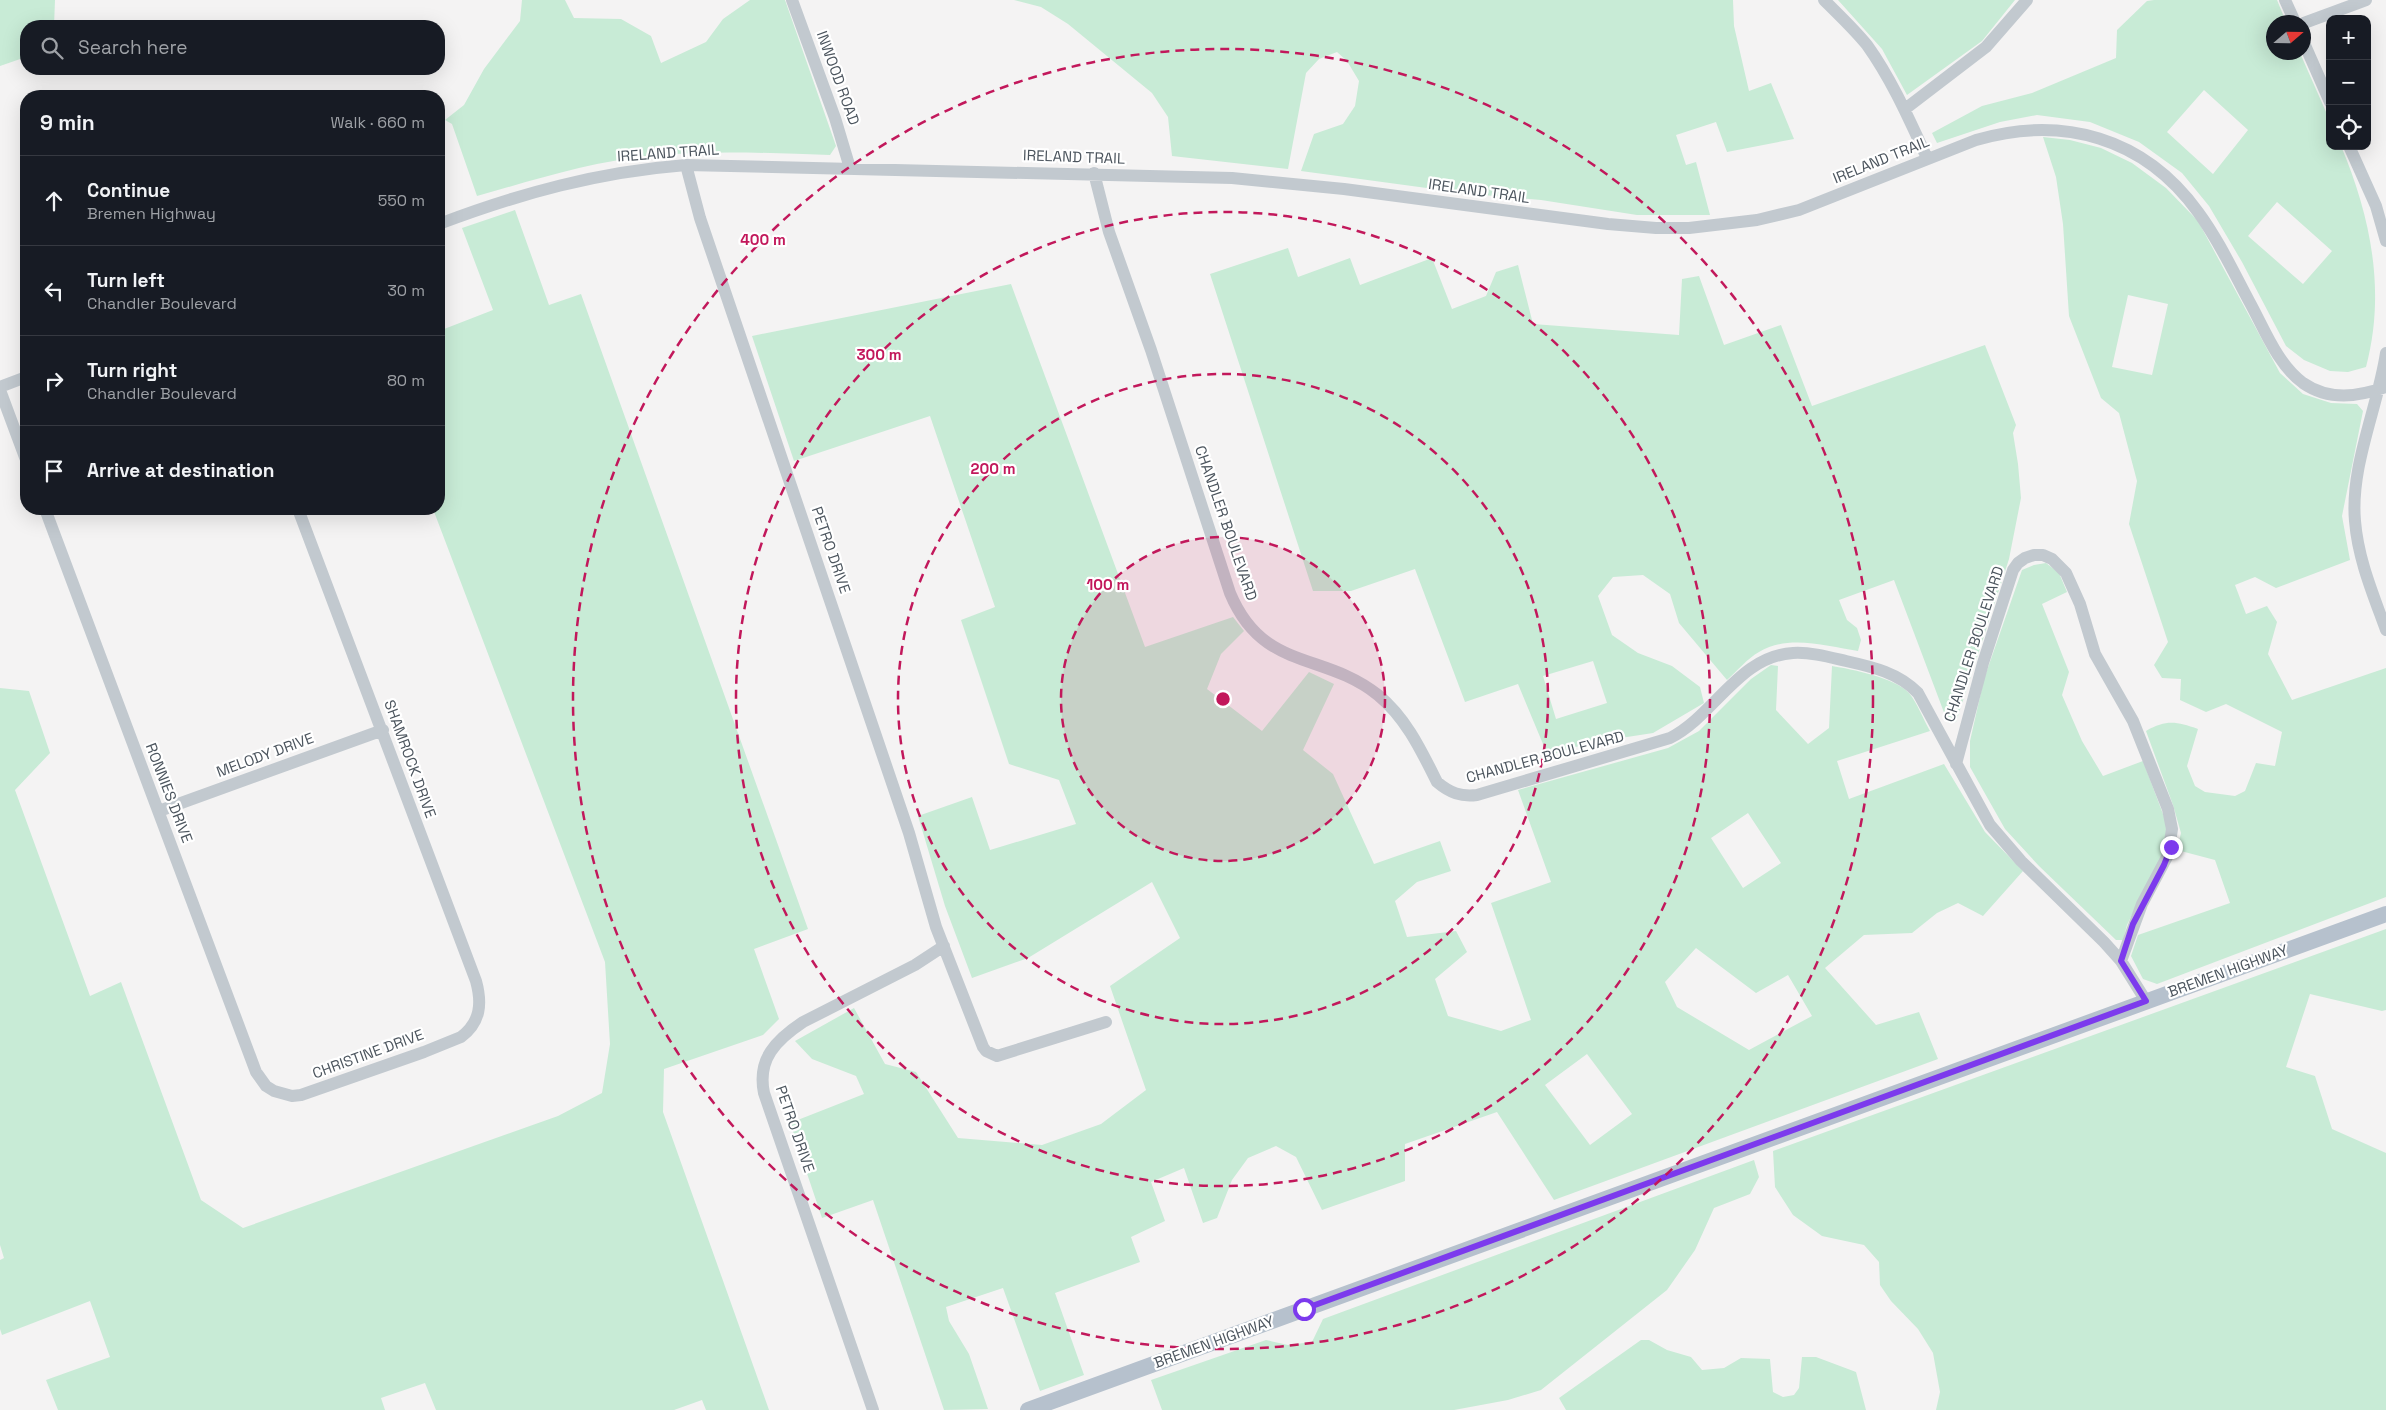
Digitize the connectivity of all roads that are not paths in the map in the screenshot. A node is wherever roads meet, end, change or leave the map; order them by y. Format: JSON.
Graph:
{"nodes":[{"id":1,"x":792,"y":0,"type":"edge"},
{"id":2,"x":1824,"y":0,"type":"edge"},
{"id":3,"x":2027,"y":0,"type":"edge"},
{"id":4,"x":2284,"y":0,"type":"edge"},
{"id":5,"x":2366,"y":0,"type":"edge"},
{"id":6,"x":2292,"y":15,"type":"edge"},
{"id":7,"x":2311,"y":20,"type":"edge"},
{"id":8,"x":2311,"y":58,"type":"edge"},
{"id":9,"x":2326,"y":93,"type":"edge"},
{"id":10,"x":1905,"y":109,"type":"junction"},
{"id":11,"x":2351,"y":150,"type":"edge"},
{"id":12,"x":1927,"y":158,"type":"junction"},
{"id":13,"x":686,"y":165,"type":"junction"},
{"id":14,"x":850,"y":168,"type":"junction"},
{"id":15,"x":1094,"y":173,"type":"junction"},
{"id":16,"x":445,"y":222,"type":"edge"},
{"id":17,"x":2386,"y":241,"type":"edge"},
{"id":18,"x":2386,"y":353,"type":"edge"},
{"id":19,"x":20,"y":380,"type":"edge"},
{"id":20,"x":0,"y":388,"type":"edge"},
{"id":21,"x":2382,"y":388,"type":"edge"},
{"id":22,"x":20,"y":443,"type":"edge"},
{"id":23,"x":47,"y":515,"type":"edge"},
{"id":24,"x":300,"y":515,"type":"edge"},
{"id":25,"x":2386,"y":630,"type":"edge"},
{"id":26,"x":383,"y":730,"type":"junction"},
{"id":27,"x":1956,"y":764,"type":"junction"},
{"id":28,"x":159,"y":811,"type":"junction"},
{"id":29,"x":2386,"y":914,"type":"edge"},
{"id":30,"x":944,"y":946,"type":"junction"},
{"id":31,"x":2121,"y":961,"type":"junction"},
{"id":32,"x":2146,"y":1001,"type":"junction"},
{"id":33,"x":476,"y":1022,"type":"joint"},
{"id":34,"x":1106,"y":1022,"type":"dead end"},
{"id":35,"x":266,"y":1086,"type":"joint"},
{"id":36,"x":873,"y":1410,"type":"edge"},
{"id":37,"x":1028,"y":1410,"type":"edge"}],
"edges":[{"from":1,"to":14,"type":"street","name":"INWOOD ROAD"},
{"from":2,"to":10,"type":"street"},
{"from":3,"to":10,"type":"street"},
{"from":4,"to":6,"type":"street"},
{"from":5,"to":7,"type":"street"},
{"from":8,"to":9,"type":"street"},
{"from":10,"to":12,"type":"street"},
{"from":11,"to":17,"type":"street"},
{"from":12,"to":15,"type":"street","name":"IRELAND TRAIL"},
{"from":12,"to":21,"type":"street","name":"IRELAND TRAIL"},
{"from":13,"to":14,"type":"street","name":"IRELAND TRAIL"},
{"from":13,"to":16,"type":"street","name":"IRELAND TRAIL"},
{"from":13,"to":30,"type":"street","name":"PETRO DRIVE"},
{"from":14,"to":15,"type":"street","name":"IRELAND TRAIL"},
{"from":15,"to":27,"type":"street","name":"CHANDLER BOULEVARD"},
{"from":18,"to":21,"type":"street"},
{"from":19,"to":20,"type":"street"},
{"from":20,"to":22,"type":"street"},
{"from":21,"to":25,"type":"street"},
{"from":23,"to":28,"type":"street","name":"RONNIES DRIVE"},
{"from":24,"to":26,"type":"street","name":"SHAMROCK DRIVE"},
{"from":26,"to":28,"type":"street","name":"MELODY DRIVE"},
{"from":26,"to":33,"type":"street","name":"SHAMROCK DRIVE"},
{"from":27,"to":31,"type":"street","name":"CHANDLER BOULEVARD"},
{"from":27,"to":31,"type":"street","name":"CHANDLER BOULEVARD"},
{"from":28,"to":35,"type":"street","name":"RONNIES DRIVE"},
{"from":29,"to":32,"type":"main road","name":"BREMEN HIGHWAY"},
{"from":30,"to":34,"type":"street","name":"PETRO DRIVE"},
{"from":30,"to":36,"type":"street","name":"PETRO DRIVE"},
{"from":31,"to":32,"type":"street","name":"CHANDLER BOULEVARD"},
{"from":32,"to":37,"type":"main road","name":"BREMEN HIGHWAY"},
{"from":33,"to":35,"type":"street","name":"CHRISTINE DRIVE"}]}
